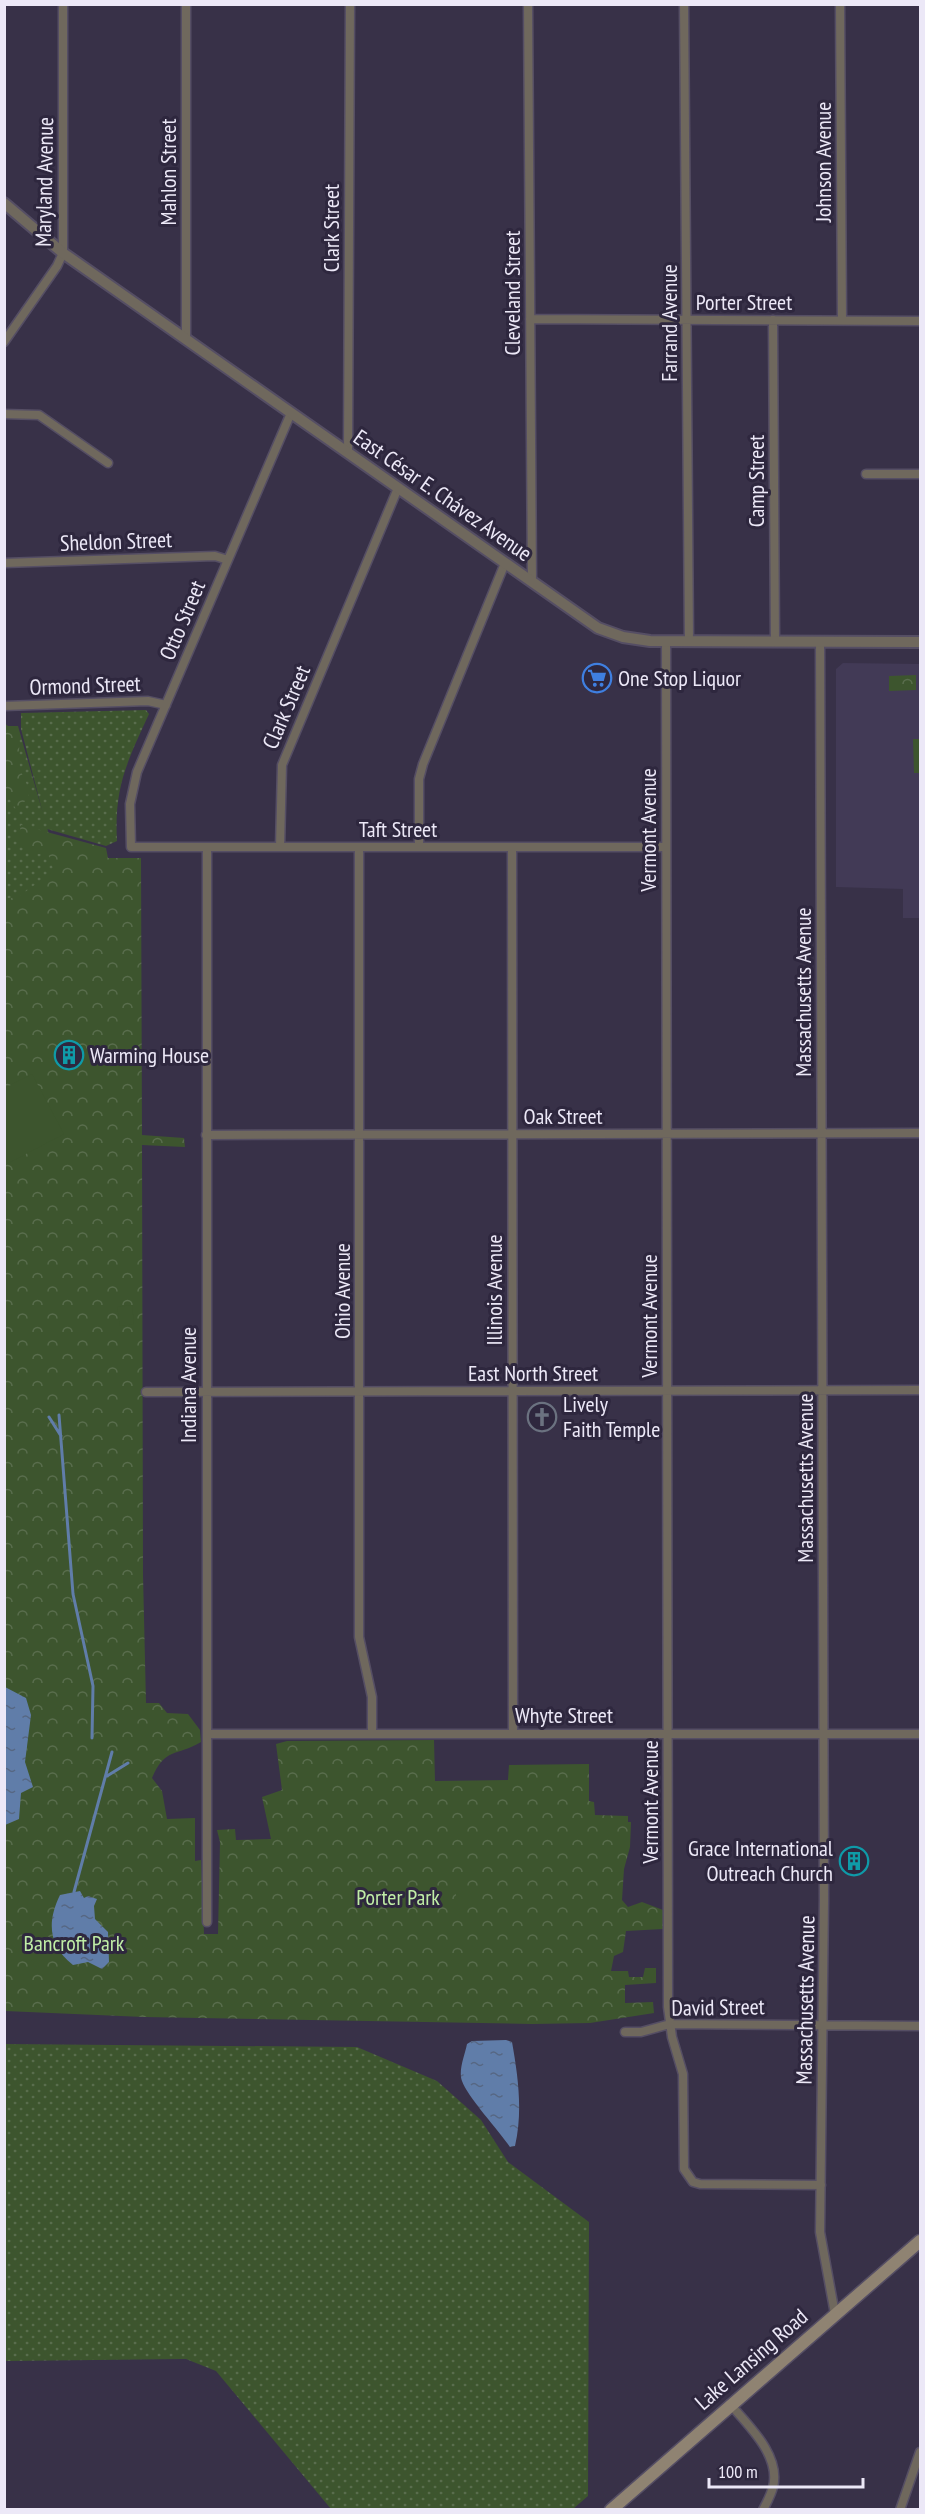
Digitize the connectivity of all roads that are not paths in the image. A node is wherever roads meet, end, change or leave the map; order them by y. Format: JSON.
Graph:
{"nodes":[{"id":1,"x":63,"y":4,"type":"edge"},
{"id":2,"x":186,"y":4,"type":"edge"},
{"id":3,"x":350,"y":4,"type":"edge"},
{"id":4,"x":528,"y":4,"type":"edge"},
{"id":5,"x":684,"y":4,"type":"edge"},
{"id":6,"x":840,"y":4,"type":"edge"},
{"id":7,"x":4,"y":203,"type":"edge"},
{"id":8,"x":63,"y":253,"type":"junction"},
{"id":9,"x":530,"y":319,"type":"junction"},
{"id":10,"x":687,"y":319,"type":"junction"},
{"id":11,"x":773,"y":320,"type":"junction"},
{"id":12,"x":842,"y":320,"type":"junction"},
{"id":13,"x":921,"y":321,"type":"edge"},
{"id":14,"x":186,"y":339,"type":"junction"},
{"id":15,"x":4,"y":342,"type":"edge"},
{"id":16,"x":291,"y":413,"type":"junction"},
{"id":17,"x":4,"y":414,"type":"edge"},
{"id":18,"x":348,"y":453,"type":"junction"},
{"id":19,"x":108,"y":463,"type":"dead end"},
{"id":20,"x":866,"y":474,"type":"dead end"},
{"id":21,"x":921,"y":474,"type":"edge"},
{"id":22,"x":398,"y":488,"type":"junction"},
{"id":23,"x":228,"y":560,"type":"junction"},
{"id":24,"x":4,"y":563,"type":"edge"},
{"id":25,"x":505,"y":563,"type":"junction"},
{"id":26,"x":532,"y":582,"type":"junction"},
{"id":27,"x":666,"y":641,"type":"junction"},
{"id":28,"x":689,"y":641,"type":"junction"},
{"id":29,"x":775,"y":641,"type":"junction"},
{"id":30,"x":820,"y":641,"type":"junction"},
{"id":31,"x":921,"y":642,"type":"edge"},
{"id":32,"x":166,"y":705,"type":"junction"},
{"id":33,"x":4,"y":706,"type":"edge"},
{"id":34,"x":131,"y":847,"type":"joint"},
{"id":35,"x":280,"y":847,"type":"junction"},
{"id":36,"x":359,"y":847,"type":"junction"},
{"id":37,"x":419,"y":847,"type":"junction"},
{"id":38,"x":512,"y":847,"type":"junction"},
{"id":39,"x":666,"y":847,"type":"junction"},
{"id":40,"x":207,"y":848,"type":"junction"},
{"id":41,"x":822,"y":1133,"type":"junction"},
{"id":42,"x":921,"y":1133,"type":"edge"},
{"id":43,"x":360,"y":1134,"type":"junction"},
{"id":44,"x":512,"y":1134,"type":"junction"},
{"id":45,"x":667,"y":1134,"type":"junction"},
{"id":46,"x":206,"y":1135,"type":"junction"},
{"id":47,"x":667,"y":1390,"type":"junction"},
{"id":48,"x":823,"y":1390,"type":"junction"},
{"id":49,"x":921,"y":1390,"type":"edge"},
{"id":50,"x":360,"y":1391,"type":"junction"},
{"id":51,"x":513,"y":1391,"type":"junction"},
{"id":52,"x":146,"y":1392,"type":"dead end"},
{"id":53,"x":206,"y":1392,"type":"junction"},
{"id":54,"x":513,"y":1733,"type":"junction"},
{"id":55,"x":668,"y":1733,"type":"junction"},
{"id":56,"x":824,"y":1733,"type":"junction"},
{"id":57,"x":207,"y":1734,"type":"junction"},
{"id":58,"x":372,"y":1734,"type":"junction"},
{"id":59,"x":921,"y":1734,"type":"edge"},
{"id":60,"x":207,"y":1922,"type":"dead end"},
{"id":61,"x":670,"y":2024,"type":"junction"},
{"id":62,"x":822,"y":2025,"type":"junction"},
{"id":63,"x":921,"y":2026,"type":"edge"},
{"id":64,"x":625,"y":2032,"type":"dead end"},
{"id":65,"x":821,"y":2185,"type":"junction"},
{"id":66,"x":921,"y":2241,"type":"edge"},
{"id":67,"x":835,"y":2314,"type":"junction"},
{"id":68,"x":730,"y":2404,"type":"junction"},
{"id":69,"x":921,"y":2452,"type":"edge"},
{"id":70,"x":611,"y":2510,"type":"edge"},
{"id":71,"x":764,"y":2510,"type":"edge"},
{"id":72,"x":900,"y":2510,"type":"edge"}],
"edges":[{"from":1,"to":8,"type":"street","name":"Maryland Avenue"},
{"from":2,"to":14,"type":"street","name":"Mahlon Street"},
{"from":3,"to":18,"type":"street","name":"Clark Street"},
{"from":4,"to":9,"type":"street","name":"Cleveland Street"},
{"from":5,"to":10,"type":"street","name":"Farrand Avenue"},
{"from":6,"to":12,"type":"street","name":"Johnson Avenue"},
{"from":7,"to":8,"type":"street","name":"East César E. Chávez Avenue"},
{"from":8,"to":14,"type":"street","name":"East César E. Chávez Avenue"},
{"from":8,"to":15,"type":"street","name":"Maryland Avenue"},
{"from":9,"to":10,"type":"street","name":"Porter Street"},
{"from":9,"to":26,"type":"street","name":"Cleveland Street"},
{"from":10,"to":11,"type":"street","name":"Porter Street"},
{"from":10,"to":28,"type":"street","name":"Farrand Avenue"},
{"from":11,"to":12,"type":"street","name":"Porter Street"},
{"from":11,"to":29,"type":"street","name":"Camp Street"},
{"from":12,"to":13,"type":"street","name":"Porter Street"},
{"from":14,"to":16,"type":"street","name":"East César E. Chávez Avenue"},
{"from":16,"to":18,"type":"street","name":"East César E. Chávez Avenue"},
{"from":16,"to":23,"type":"street","name":"Otto Street"},
{"from":17,"to":19,"type":"street"},
{"from":18,"to":22,"type":"street","name":"East César E. Chávez Avenue"},
{"from":20,"to":21,"type":"street"},
{"from":22,"to":25,"type":"street","name":"East César E. Chávez Avenue"},
{"from":22,"to":35,"type":"street","name":"Clark Street"},
{"from":23,"to":24,"type":"street","name":"Sheldon Street"},
{"from":23,"to":32,"type":"street","name":"Otto Street"},
{"from":25,"to":26,"type":"street","name":"East César E. Chávez Avenue"},
{"from":25,"to":37,"type":"street"},
{"from":26,"to":27,"type":"street","name":"East César E. Chávez Avenue"},
{"from":27,"to":28,"type":"street","name":"East César E. Chávez Avenue"},
{"from":27,"to":39,"type":"street","name":"Vermont Avenue"},
{"from":28,"to":29,"type":"street","name":"East César E. Chávez Avenue"},
{"from":29,"to":30,"type":"street","name":"East César E. Chávez Avenue"},
{"from":30,"to":31,"type":"street","name":"East César E. Chávez Avenue"},
{"from":30,"to":41,"type":"street","name":"Massachusetts Avenue"},
{"from":32,"to":33,"type":"street","name":"Ormond Street"},
{"from":32,"to":34,"type":"street","name":"Otto Street"},
{"from":34,"to":40,"type":"street","name":"Taft Street"},
{"from":35,"to":36,"type":"street","name":"Taft Street"},
{"from":35,"to":40,"type":"street","name":"Taft Street"},
{"from":36,"to":37,"type":"street","name":"Taft Street"},
{"from":36,"to":43,"type":"street","name":"Ohio Avenue"},
{"from":37,"to":38,"type":"street","name":"Taft Street"},
{"from":38,"to":39,"type":"street","name":"Taft Street"},
{"from":38,"to":44,"type":"street","name":"Illinois Avenue"},
{"from":39,"to":45,"type":"street","name":"Vermont Avenue"},
{"from":40,"to":46,"type":"street","name":"Indiana Avenue"},
{"from":41,"to":42,"type":"street","name":"Oak Street"},
{"from":41,"to":45,"type":"street","name":"Oak Street"},
{"from":41,"to":48,"type":"street","name":"Massachusetts Avenue"},
{"from":43,"to":44,"type":"street","name":"Oak Street"},
{"from":43,"to":46,"type":"street","name":"Oak Street"},
{"from":43,"to":50,"type":"street","name":"Ohio Avenue"},
{"from":44,"to":45,"type":"street","name":"Oak Street"},
{"from":44,"to":51,"type":"street","name":"Illinois Avenue"},
{"from":45,"to":47,"type":"street","name":"Vermont Avenue"},
{"from":46,"to":53,"type":"street","name":"Indiana Avenue"},
{"from":47,"to":48,"type":"street","name":"East North Street"},
{"from":47,"to":51,"type":"street","name":"East North Street"},
{"from":47,"to":55,"type":"street","name":"Vermont Avenue"},
{"from":48,"to":49,"type":"street","name":"East North Street"},
{"from":48,"to":56,"type":"street","name":"Massachusetts Avenue"},
{"from":50,"to":51,"type":"street","name":"East North Street"},
{"from":50,"to":53,"type":"street","name":"East North Street"},
{"from":50,"to":58,"type":"street","name":"Ohio Avenue"},
{"from":51,"to":54,"type":"street","name":"Illinois Avenue"},
{"from":52,"to":53,"type":"street","name":"East North Street"},
{"from":53,"to":57,"type":"street","name":"Indiana Avenue"},
{"from":54,"to":55,"type":"street","name":"Whyte Street"},
{"from":54,"to":58,"type":"street","name":"Whyte Street"},
{"from":55,"to":56,"type":"street","name":"Whyte Street"},
{"from":55,"to":61,"type":"street","name":"Vermont Avenue"},
{"from":56,"to":59,"type":"street","name":"Whyte Street"},
{"from":56,"to":62,"type":"street","name":"Massachusetts Avenue"},
{"from":57,"to":58,"type":"street","name":"Whyte Street"},
{"from":57,"to":60,"type":"street","name":"Indiana Avenue"},
{"from":61,"to":62,"type":"street","name":"David Street"},
{"from":61,"to":64,"type":"street","name":"David Street"},
{"from":61,"to":65,"type":"street","name":"Vermont Avenue"},
{"from":62,"to":63,"type":"street","name":"David Street"},
{"from":62,"to":65,"type":"street","name":"Massachusetts Avenue"},
{"from":65,"to":67,"type":"street","name":"Massachusetts Avenue"},
{"from":66,"to":67,"type":"main road","name":"Lake Lansing Road"},
{"from":67,"to":68,"type":"main road","name":"Lake Lansing Road"},
{"from":68,"to":70,"type":"main road","name":"Lake Lansing Road"},
{"from":68,"to":71,"type":"street"},
{"from":69,"to":72,"type":"street"}]}
